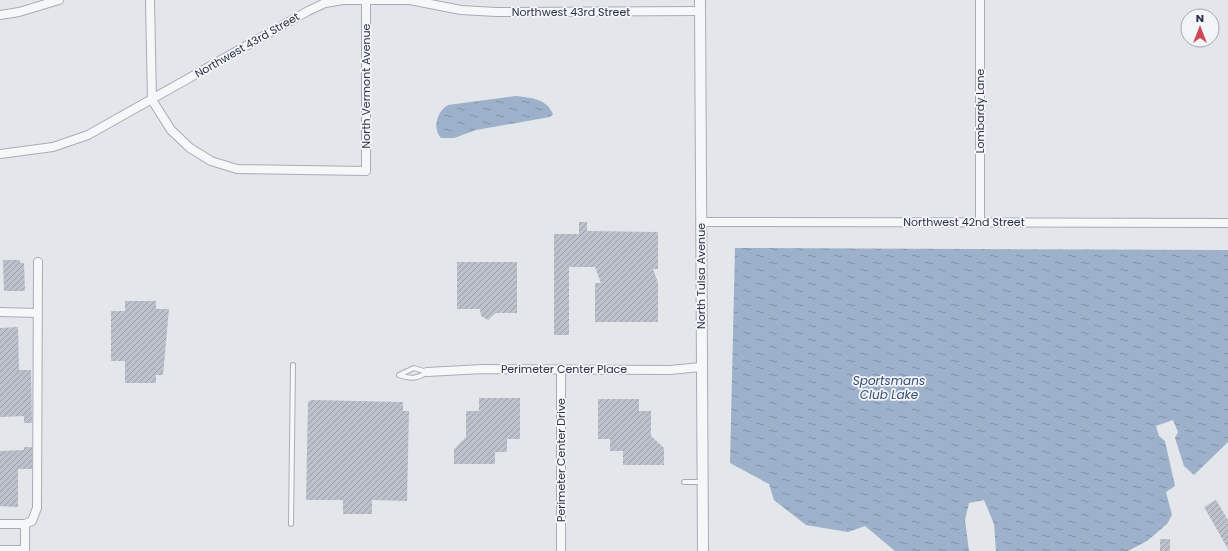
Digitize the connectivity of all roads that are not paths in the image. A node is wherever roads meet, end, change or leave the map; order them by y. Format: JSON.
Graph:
{"nodes":[{"id":1,"x":59,"y":0,"type":"edge"},
{"id":2,"x":150,"y":0,"type":"edge"},
{"id":3,"x":366,"y":0,"type":"edge"},
{"id":4,"x":700,"y":0,"type":"edge"},
{"id":5,"x":980,"y":0,"type":"edge"},
{"id":6,"x":700,"y":12,"type":"junction"},
{"id":7,"x":0,"y":15,"type":"edge"},
{"id":8,"x":152,"y":100,"type":"junction"},
{"id":9,"x":0,"y":154,"type":"edge"},
{"id":10,"x":701,"y":222,"type":"junction"},
{"id":11,"x":980,"y":222,"type":"junction"},
{"id":12,"x":1228,"y":223,"type":"edge"},
{"id":13,"x":38,"y":262,"type":"dead end"},
{"id":14,"x":0,"y":312,"type":"edge"},
{"id":15,"x":37,"y":313,"type":"junction"},
{"id":16,"x":293,"y":365,"type":"dead end"},
{"id":17,"x":701,"y":367,"type":"junction"},
{"id":18,"x":561,"y":368,"type":"junction"},
{"id":19,"x":427,"y":372,"type":"junction"},
{"id":20,"x":684,"y":482,"type":"dead end"},
{"id":21,"x":703,"y":482,"type":"junction"},
{"id":22,"x":0,"y":524,"type":"edge"},
{"id":23,"x":25,"y":524,"type":"junction"},
{"id":24,"x":291,"y":524,"type":"dead end"},
{"id":25,"x":0,"y":550,"type":"edge"},
{"id":26,"x":25,"y":551,"type":"edge"},
{"id":27,"x":561,"y":551,"type":"edge"},
{"id":28,"x":703,"y":551,"type":"edge"}],
"edges":[{"from":1,"to":7,"type":"street"},
{"from":2,"to":8,"type":"street"},
{"from":3,"to":6,"type":"street","name":"Northwest 43rd Street"},
{"from":3,"to":8,"type":"street","name":"Northwest 43rd Street"},
{"from":3,"to":8,"type":"street","name":"North Vermont Avenue"},
{"from":4,"to":6,"type":"street","name":"North Tulsa Avenue"},
{"from":5,"to":11,"type":"street","name":"Lombardy Lane"},
{"from":6,"to":10,"type":"street","name":"North Tulsa Avenue"},
{"from":8,"to":9,"type":"street","name":"Northwest 43rd Street"},
{"from":10,"to":11,"type":"street","name":"Northwest 42nd Street"},
{"from":10,"to":17,"type":"street","name":"North Tulsa Avenue"},
{"from":11,"to":12,"type":"street","name":"Northwest 42nd Street"},
{"from":13,"to":15,"type":"street"},
{"from":14,"to":15,"type":"street"},
{"from":15,"to":23,"type":"street"},
{"from":16,"to":24,"type":"lane"},
{"from":17,"to":18,"type":"street","name":"Perimeter Center Place"},
{"from":17,"to":21,"type":"street","name":"North Tulsa Avenue"},
{"from":18,"to":19,"type":"street","name":"Perimeter Center Place"},
{"from":18,"to":27,"type":"street","name":"Perimeter Center Drive"},
{"from":19,"to":19,"type":"lane"},
{"from":20,"to":21,"type":"lane"},
{"from":21,"to":28,"type":"street","name":"North Tulsa Avenue"},
{"from":22,"to":23,"type":"street"},
{"from":23,"to":26,"type":"street"},
{"from":25,"to":26,"type":"street"}]}
